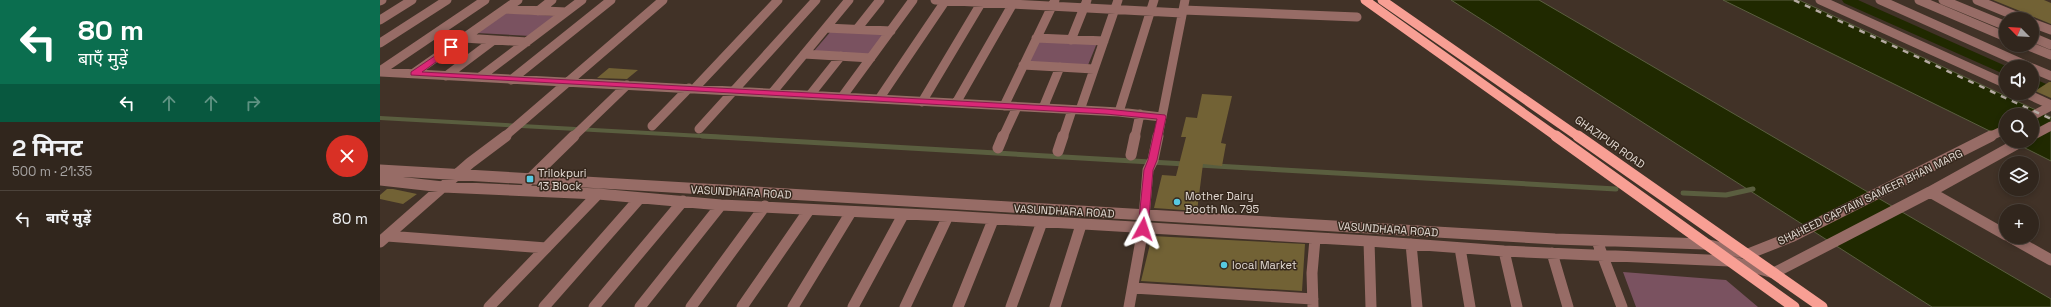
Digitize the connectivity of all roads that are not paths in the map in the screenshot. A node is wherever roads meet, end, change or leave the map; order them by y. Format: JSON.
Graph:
{"nodes":[{"id":1,"x":412,"y":0,"type":"edge"},
{"id":2,"x":447,"y":0,"type":"edge"},
{"id":3,"x":485,"y":0,"type":"edge"},
{"id":4,"x":518,"y":0,"type":"edge"},
{"id":5,"x":552,"y":0,"type":"edge"},
{"id":6,"x":582,"y":0,"type":"edge"},
{"id":7,"x":611,"y":0,"type":"edge"},
{"id":8,"x":664,"y":0,"type":"edge"},
{"id":9,"x":778,"y":0,"type":"edge"},
{"id":10,"x":816,"y":0,"type":"edge"},
{"id":11,"x":849,"y":0,"type":"edge"},
{"id":12,"x":880,"y":0,"type":"edge"},
{"id":13,"x":913,"y":0,"type":"edge"},
{"id":14,"x":935,"y":0,"type":"edge"},
{"id":15,"x":945,"y":0,"type":"edge"},
{"id":16,"x":1154,"y":0,"type":"edge"},
{"id":17,"x":1185,"y":0,"type":"edge"},
{"id":18,"x":1365,"y":0,"type":"edge"},
{"id":19,"x":1382,"y":0,"type":"edge"},
{"id":20,"x":1820,"y":0,"type":"edge"},
{"id":21,"x":1880,"y":0,"type":"edge"},
{"id":22,"x":1919,"y":0,"type":"edge"},
{"id":23,"x":1943,"y":0,"type":"edge"},
{"id":24,"x":1977,"y":0,"type":"edge"},
{"id":25,"x":983,"y":1,"type":"edge"},
{"id":26,"x":1014,"y":2,"type":"edge"},
{"id":27,"x":1053,"y":3,"type":"edge"},
{"id":28,"x":1085,"y":4,"type":"edge"},
{"id":29,"x":1117,"y":4,"type":"edge"},
{"id":30,"x":505,"y":9,"type":"junction"},
{"id":31,"x":538,"y":10,"type":"junction"},
{"id":32,"x":1151,"y":10,"type":"junction"},
{"id":33,"x":566,"y":12,"type":"junction"},
{"id":34,"x":1183,"y":12,"type":"junction"},
{"id":35,"x":2006,"y":12,"type":"edge"},
{"id":36,"x":1357,"y":17,"type":"dead end"},
{"id":37,"x":380,"y":20,"type":"edge"},
{"id":38,"x":1999,"y":23,"type":"edge"},
{"id":39,"x":2039,"y":26,"type":"edge"},
{"id":40,"x":826,"y":28,"type":"junction"},
{"id":41,"x":858,"y":29,"type":"junction"},
{"id":42,"x":2051,"y":30,"type":"edge"},
{"id":43,"x":891,"y":31,"type":"junction"},
{"id":44,"x":1999,"y":33,"type":"edge"},
{"id":45,"x":464,"y":38,"type":"junction"},
{"id":46,"x":1036,"y":38,"type":"junction"},
{"id":47,"x":494,"y":40,"type":"junction"},
{"id":48,"x":1071,"y":40,"type":"junction"},
{"id":49,"x":2039,"y":40,"type":"edge"},
{"id":50,"x":527,"y":42,"type":"junction"},
{"id":51,"x":1104,"y":42,"type":"junction"},
{"id":52,"x":380,"y":43,"type":"edge"},
{"id":53,"x":2051,"y":45,"type":"edge"},
{"id":54,"x":2039,"y":50,"type":"edge"},
{"id":55,"x":804,"y":54,"type":"junction"},
{"id":56,"x":2051,"y":55,"type":"edge"},
{"id":57,"x":841,"y":56,"type":"junction"},
{"id":58,"x":871,"y":58,"type":"junction"},
{"id":59,"x":2015,"y":60,"type":"edge"},
{"id":60,"x":1023,"y":65,"type":"junction"},
{"id":61,"x":1060,"y":67,"type":"junction"},
{"id":62,"x":1094,"y":69,"type":"junction"},
{"id":63,"x":2039,"y":71,"type":"edge"},
{"id":64,"x":380,"y":72,"type":"edge"},
{"id":65,"x":414,"y":74,"type":"junction"},
{"id":66,"x":446,"y":76,"type":"junction"},
{"id":67,"x":2051,"y":76,"type":"edge"},
{"id":68,"x":480,"y":77,"type":"junction"},
{"id":69,"x":511,"y":80,"type":"junction"},
{"id":70,"x":1999,"y":81,"type":"edge"},
{"id":71,"x":569,"y":82,"type":"junction"},
{"id":72,"x":627,"y":85,"type":"junction"},
{"id":73,"x":691,"y":89,"type":"junction"},
{"id":74,"x":733,"y":91,"type":"junction"},
{"id":75,"x":772,"y":93,"type":"junction"},
{"id":76,"x":810,"y":95,"type":"junction"},
{"id":77,"x":842,"y":97,"type":"junction"},
{"id":78,"x":879,"y":99,"type":"junction"},
{"id":79,"x":2037,"y":100,"type":"edge"},
{"id":80,"x":922,"y":102,"type":"junction"},
{"id":81,"x":956,"y":103,"type":"junction"},
{"id":82,"x":1004,"y":106,"type":"junction"},
{"id":83,"x":1017,"y":106,"type":"junction"},
{"id":84,"x":2049,"y":107,"type":"edge"},
{"id":85,"x":1043,"y":108,"type":"junction"},
{"id":86,"x":1076,"y":110,"type":"junction"},
{"id":87,"x":1119,"y":112,"type":"junction"},
{"id":88,"x":2039,"y":112,"type":"edge"},
{"id":89,"x":1140,"y":114,"type":"junction"},
{"id":90,"x":1162,"y":117,"type":"junction"},
{"id":91,"x":652,"y":126,"type":"dead end"},
{"id":92,"x":2051,"y":126,"type":"edge"},
{"id":93,"x":699,"y":128,"type":"dead end"},
{"id":94,"x":1999,"y":132,"type":"edge"},
{"id":95,"x":2039,"y":132,"type":"edge"},
{"id":96,"x":998,"y":148,"type":"dead end"},
{"id":97,"x":2008,"y":148,"type":"edge"},
{"id":98,"x":1058,"y":151,"type":"dead end"},
{"id":99,"x":1131,"y":155,"type":"dead end"},
{"id":100,"x":380,"y":170,"type":"edge"},
{"id":101,"x":458,"y":174,"type":"junction"},
{"id":102,"x":529,"y":180,"type":"junction"},
{"id":103,"x":382,"y":182,"type":"edge"},
{"id":104,"x":443,"y":187,"type":"junction"},
{"id":105,"x":519,"y":190,"type":"junction"},
{"id":106,"x":1930,"y":192,"type":"junction"},
{"id":107,"x":598,"y":194,"type":"junction"},
{"id":108,"x":639,"y":199,"type":"junction"},
{"id":109,"x":683,"y":201,"type":"junction"},
{"id":110,"x":721,"y":205,"type":"junction"},
{"id":111,"x":765,"y":206,"type":"junction"},
{"id":112,"x":809,"y":210,"type":"junction"},
{"id":113,"x":851,"y":212,"type":"junction"},
{"id":114,"x":903,"y":215,"type":"junction"},
{"id":115,"x":948,"y":216,"type":"junction"},
{"id":116,"x":1144,"y":216,"type":"junction"},
{"id":117,"x":993,"y":220,"type":"junction"},
{"id":118,"x":1042,"y":222,"type":"junction"},
{"id":119,"x":1080,"y":225,"type":"junction"},
{"id":120,"x":1143,"y":229,"type":"junction"},
{"id":121,"x":1999,"y":231,"type":"edge"},
{"id":122,"x":384,"y":239,"type":"edge"},
{"id":123,"x":1315,"y":239,"type":"junction"},
{"id":124,"x":1597,"y":240,"type":"junction"},
{"id":125,"x":1369,"y":241,"type":"junction"},
{"id":126,"x":1411,"y":244,"type":"junction"},
{"id":127,"x":1705,"y":244,"type":"junction"},
{"id":128,"x":2022,"y":244,"type":"edge"},
{"id":129,"x":546,"y":248,"type":"junction"},
{"id":130,"x":1460,"y":248,"type":"junction"},
{"id":131,"x":1504,"y":251,"type":"junction"},
{"id":132,"x":1552,"y":254,"type":"junction"},
{"id":133,"x":1748,"y":254,"type":"junction"},
{"id":134,"x":1603,"y":256,"type":"junction"},
{"id":135,"x":2051,"y":260,"type":"edge"},
{"id":136,"x":1730,"y":261,"type":"junction"},
{"id":137,"x":1774,"y":273,"type":"junction"},
{"id":138,"x":1133,"y":288,"type":"junction"},
{"id":139,"x":1313,"y":303,"type":"edge"},
{"id":140,"x":490,"y":307,"type":"edge"},
{"id":141,"x":544,"y":307,"type":"edge"},
{"id":142,"x":594,"y":307,"type":"edge"},
{"id":143,"x":640,"y":307,"type":"edge"},
{"id":144,"x":691,"y":307,"type":"edge"},
{"id":145,"x":742,"y":307,"type":"edge"},
{"id":146,"x":793,"y":307,"type":"edge"},
{"id":147,"x":853,"y":307,"type":"edge"},
{"id":148,"x":905,"y":307,"type":"edge"},
{"id":149,"x":958,"y":307,"type":"edge"},
{"id":150,"x":1011,"y":307,"type":"edge"},
{"id":151,"x":1055,"y":307,"type":"edge"},
{"id":152,"x":1129,"y":307,"type":"edge"},
{"id":153,"x":1371,"y":307,"type":"edge"},
{"id":154,"x":1417,"y":307,"type":"edge"},
{"id":155,"x":1470,"y":307,"type":"edge"},
{"id":156,"x":1517,"y":307,"type":"edge"},
{"id":157,"x":1568,"y":307,"type":"edge"},
{"id":158,"x":1622,"y":307,"type":"edge"},
{"id":159,"x":1794,"y":307,"type":"edge"},
{"id":160,"x":1822,"y":307,"type":"edge"}],
"edges":[{"from":1,"to":37,"type":"street"},
{"from":2,"to":52,"type":"street"},
{"from":3,"to":64,"type":"street"},
{"from":4,"to":30,"type":"street"},
{"from":5,"to":31,"type":"street"},
{"from":6,"to":33,"type":"street"},
{"from":7,"to":69,"type":"street"},
{"from":8,"to":71,"type":"street"},
{"from":9,"to":73,"type":"street"},
{"from":10,"to":74,"type":"street"},
{"from":11,"to":40,"type":"street"},
{"from":12,"to":41,"type":"street"},
{"from":13,"to":43,"type":"street"},
{"from":14,"to":15,"type":"street"},
{"from":15,"to":25,"type":"street"},
{"from":15,"to":78,"type":"street"},
{"from":16,"to":32,"type":"street"},
{"from":17,"to":34,"type":"street"},
{"from":18,"to":127,"type":"main road"},
{"from":19,"to":133,"type":"main road","name":"GHAZIPUR ROAD"},
{"from":20,"to":70,"type":"street"},
{"from":21,"to":59,"type":"street"},
{"from":22,"to":44,"type":"street"},
{"from":23,"to":38,"type":"street"},
{"from":24,"to":35,"type":"street"},
{"from":25,"to":26,"type":"street"},
{"from":25,"to":80,"type":"street"},
{"from":26,"to":27,"type":"street"},
{"from":26,"to":81,"type":"street"},
{"from":27,"to":28,"type":"street"},
{"from":27,"to":46,"type":"street"},
{"from":28,"to":29,"type":"street"},
{"from":28,"to":48,"type":"street"},
{"from":29,"to":32,"type":"street"},
{"from":29,"to":51,"type":"street"},
{"from":30,"to":31,"type":"street"},
{"from":30,"to":45,"type":"street"},
{"from":31,"to":33,"type":"street"},
{"from":32,"to":34,"type":"street"},
{"from":32,"to":87,"type":"street"},
{"from":33,"to":50,"type":"street"},
{"from":34,"to":36,"type":"street"},
{"from":34,"to":90,"type":"street"},
{"from":39,"to":42,"type":"street"},
{"from":40,"to":41,"type":"street"},
{"from":40,"to":55,"type":"street"},
{"from":41,"to":43,"type":"street"},
{"from":43,"to":58,"type":"street"},
{"from":45,"to":47,"type":"street"},
{"from":45,"to":65,"type":"street"},
{"from":46,"to":48,"type":"street"},
{"from":46,"to":60,"type":"street"},
{"from":47,"to":50,"type":"street"},
{"from":47,"to":66,"type":"street"},
{"from":48,"to":51,"type":"street"},
{"from":49,"to":53,"type":"street"},
{"from":50,"to":68,"type":"street"},
{"from":51,"to":62,"type":"street"},
{"from":54,"to":56,"type":"street"},
{"from":55,"to":57,"type":"street"},
{"from":55,"to":75,"type":"street"},
{"from":57,"to":58,"type":"street"},
{"from":57,"to":76,"type":"street"},
{"from":58,"to":77,"type":"street"},
{"from":60,"to":61,"type":"street"},
{"from":60,"to":82,"type":"street"},
{"from":61,"to":62,"type":"street"},
{"from":61,"to":85,"type":"street"},
{"from":62,"to":86,"type":"street"},
{"from":63,"to":67,"type":"street"},
{"from":64,"to":65,"type":"street"},
{"from":65,"to":66,"type":"street"},
{"from":66,"to":68,"type":"street"},
{"from":68,"to":69,"type":"street"},
{"from":69,"to":71,"type":"street"},
{"from":71,"to":72,"type":"street"},
{"from":71,"to":101,"type":"street"},
{"from":72,"to":73,"type":"street"},
{"from":72,"to":102,"type":"street"},
{"from":73,"to":74,"type":"street"},
{"from":73,"to":91,"type":"street"},
{"from":74,"to":75,"type":"street"},
{"from":74,"to":93,"type":"street"},
{"from":75,"to":76,"type":"street"},
{"from":76,"to":77,"type":"street"},
{"from":77,"to":78,"type":"street"},
{"from":78,"to":80,"type":"street"},
{"from":79,"to":84,"type":"street"},
{"from":80,"to":81,"type":"street"},
{"from":81,"to":82,"type":"street"},
{"from":82,"to":83,"type":"street"},
{"from":83,"to":85,"type":"street"},
{"from":83,"to":96,"type":"street"},
{"from":84,"to":88,"type":"street"},
{"from":85,"to":86,"type":"street"},
{"from":86,"to":87,"type":"street"},
{"from":86,"to":98,"type":"street"},
{"from":87,"to":89,"type":"street"},
{"from":89,"to":90,"type":"street"},
{"from":89,"to":99,"type":"street"},
{"from":90,"to":116,"type":"street"},
{"from":92,"to":95,"type":"street"},
{"from":94,"to":133,"type":"street","name":"SHAHEED CAPTAIN SAMEER BHAN MARG"},
{"from":97,"to":106,"type":"street","name":"SHAHEED CAPTAIN SAMEER BHAN MARG"},
{"from":100,"to":101,"type":"street","name":"VASUNDHARA ROAD"},
{"from":101,"to":102,"type":"street","name":"VASUNDHARA ROAD"},
{"from":101,"to":104,"type":"street"},
{"from":102,"to":105,"type":"street"},
{"from":102,"to":116,"type":"street","name":"VASUNDHARA ROAD"},
{"from":103,"to":104,"type":"street","name":"VASUNDHARA ROAD"},
{"from":104,"to":105,"type":"street","name":"VASUNDHARA ROAD"},
{"from":104,"to":122,"type":"street"},
{"from":105,"to":107,"type":"street","name":"VASUNDHARA ROAD"},
{"from":106,"to":121,"type":"street"},
{"from":106,"to":137,"type":"street","name":"SHAHEED CAPTAIN SAMEER BHAN MARG"},
{"from":107,"to":108,"type":"street","name":"VASUNDHARA ROAD"},
{"from":107,"to":129,"type":"street"},
{"from":108,"to":109,"type":"street","name":"VASUNDHARA ROAD"},
{"from":108,"to":141,"type":"street"},
{"from":109,"to":110,"type":"street","name":"VASUNDHARA ROAD"},
{"from":109,"to":142,"type":"street"},
{"from":110,"to":111,"type":"street","name":"VASUNDHARA ROAD"},
{"from":110,"to":143,"type":"street"},
{"from":111,"to":112,"type":"street","name":"VASUNDHARA ROAD"},
{"from":111,"to":144,"type":"street"},
{"from":112,"to":113,"type":"street","name":"VASUNDHARA ROAD"},
{"from":112,"to":145,"type":"street"},
{"from":113,"to":114,"type":"street","name":"VASUNDHARA ROAD"},
{"from":113,"to":146,"type":"street"},
{"from":114,"to":115,"type":"street","name":"VASUNDHARA ROAD"},
{"from":114,"to":147,"type":"street"},
{"from":115,"to":117,"type":"street","name":"VASUNDHARA ROAD"},
{"from":115,"to":148,"type":"street"},
{"from":116,"to":120,"type":"street"},
{"from":116,"to":124,"type":"street","name":"VASUNDHARA ROAD"},
{"from":117,"to":118,"type":"street","name":"VASUNDHARA ROAD"},
{"from":117,"to":149,"type":"street"},
{"from":118,"to":119,"type":"street","name":"VASUNDHARA ROAD"},
{"from":118,"to":150,"type":"street"},
{"from":119,"to":120,"type":"street","name":"VASUNDHARA ROAD"},
{"from":119,"to":151,"type":"street"},
{"from":120,"to":123,"type":"street","name":"VASUNDHARA ROAD"},
{"from":120,"to":138,"type":"street"},
{"from":122,"to":129,"type":"street"},
{"from":123,"to":125,"type":"street","name":"VASUNDHARA ROAD"},
{"from":123,"to":139,"type":"street"},
{"from":124,"to":127,"type":"street","name":"VASUNDHARA ROAD"},
{"from":124,"to":134,"type":"street"},
{"from":125,"to":126,"type":"street","name":"VASUNDHARA ROAD"},
{"from":125,"to":153,"type":"street"},
{"from":126,"to":130,"type":"street","name":"VASUNDHARA ROAD"},
{"from":126,"to":154,"type":"street"},
{"from":127,"to":133,"type":"street","name":"VASUNDHARA ROAD"},
{"from":127,"to":136,"type":"main road"},
{"from":128,"to":135,"type":"street"},
{"from":129,"to":140,"type":"street"},
{"from":130,"to":131,"type":"street","name":"VASUNDHARA ROAD"},
{"from":130,"to":155,"type":"street"},
{"from":131,"to":132,"type":"street","name":"VASUNDHARA ROAD"},
{"from":131,"to":156,"type":"street"},
{"from":132,"to":134,"type":"street","name":"VASUNDHARA ROAD"},
{"from":132,"to":157,"type":"street"},
{"from":133,"to":137,"type":"main road","name":"GHAZIPUR ROAD"},
{"from":134,"to":136,"type":"street","name":"VASUNDHARA ROAD"},
{"from":134,"to":158,"type":"street"},
{"from":136,"to":137,"type":"street","name":"VASUNDHARA ROAD"},
{"from":136,"to":159,"type":"main road"},
{"from":137,"to":160,"type":"main road","name":"GHAZIPUR ROAD"},
{"from":138,"to":139,"type":"street"},
{"from":138,"to":152,"type":"street"}]}
